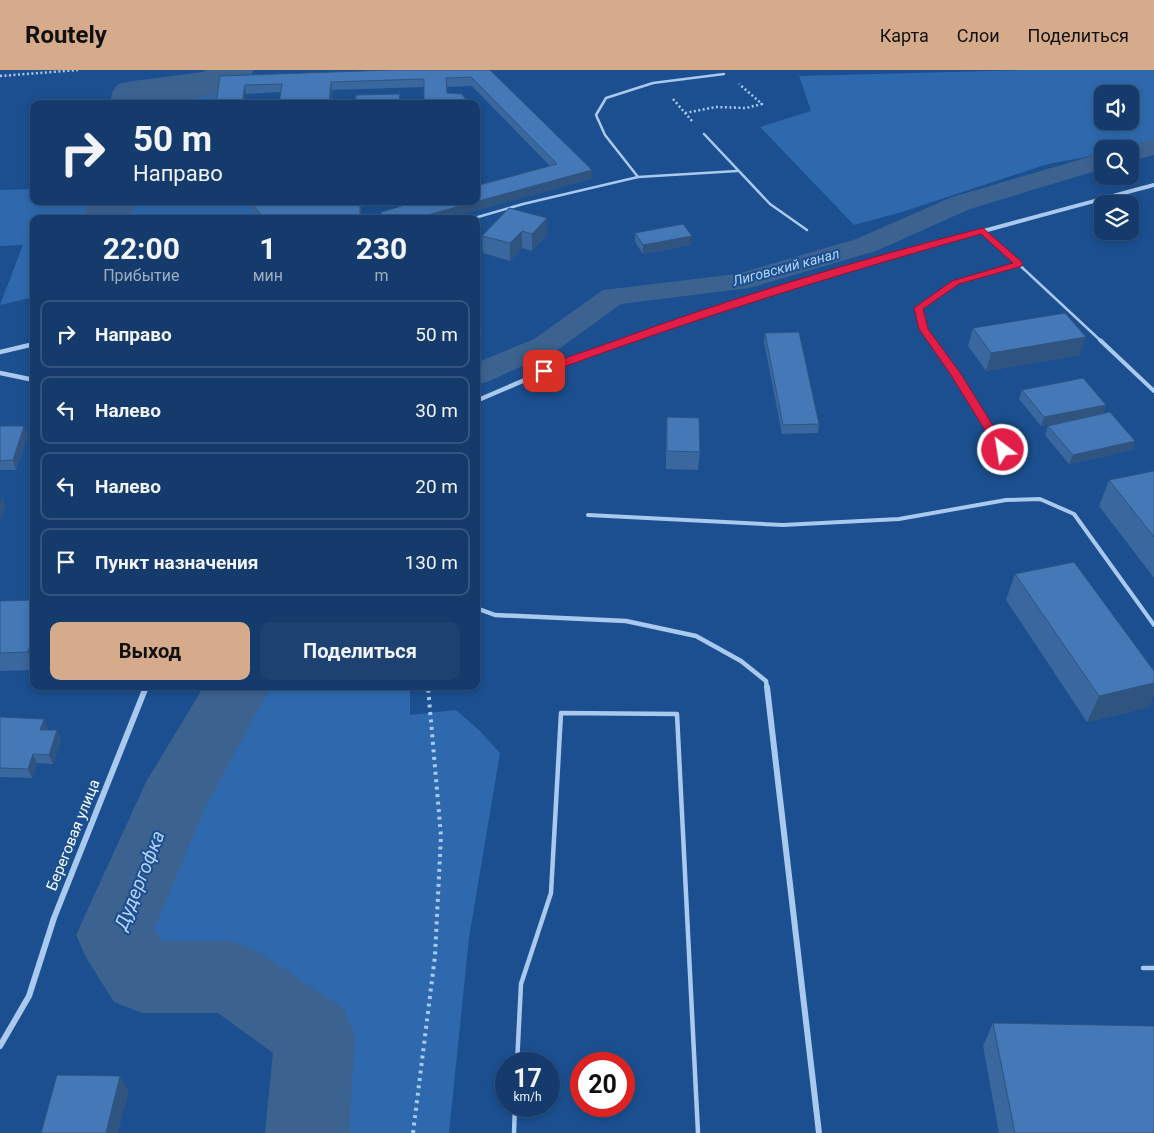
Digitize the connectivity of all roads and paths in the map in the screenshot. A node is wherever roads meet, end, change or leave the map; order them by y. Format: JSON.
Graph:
{"nodes":[{"id":1,"x":78,"y":70,"type":"edge"},
{"id":2,"x":724,"y":74,"type":"joint"},
{"id":3,"x":0,"y":76,"type":"edge"},
{"id":4,"x":653,"y":83,"type":"junction"},
{"id":5,"x":685,"y":113,"type":"junction"},
{"id":6,"x":704,"y":134,"type":"joint"},
{"id":7,"x":737,"y":171,"type":"junction"},
{"id":8,"x":638,"y":177,"type":"junction"},
{"id":9,"x":1154,"y":185,"type":"edge"},
{"id":10,"x":480,"y":216,"type":"edge"},
{"id":11,"x":807,"y":230,"type":"dead end"},
{"id":12,"x":983,"y":231,"type":"junction"},
{"id":13,"x":1019,"y":264,"type":"junction"},
{"id":14,"x":30,"y":345,"type":"edge"},
{"id":15,"x":0,"y":352,"type":"edge"},
{"id":16,"x":0,"y":373,"type":"edge"},
{"id":17,"x":30,"y":379,"type":"edge"},
{"id":18,"x":1154,"y":391,"type":"edge"},
{"id":19,"x":480,"y":400,"type":"edge"},
{"id":20,"x":1003,"y":450,"type":"dead end"},
{"id":21,"x":588,"y":515,"type":"dead end"},
{"id":22,"x":480,"y":609,"type":"edge"},
{"id":23,"x":1154,"y":625,"type":"edge"},
{"id":24,"x":144,"y":690,"type":"edge"},
{"id":25,"x":428,"y":690,"type":"edge"},
{"id":26,"x":1143,"y":968,"type":"dead end"},
{"id":27,"x":1154,"y":968,"type":"edge"},
{"id":28,"x":0,"y":1046,"type":"edge"},
{"id":29,"x":518,"y":1052,"type":"edge"},
{"id":30,"x":515,"y":1117,"type":"edge"},
{"id":31,"x":413,"y":1133,"type":"edge"},
{"id":32,"x":514,"y":1133,"type":"edge"},
{"id":33,"x":698,"y":1133,"type":"edge"},
{"id":34,"x":819,"y":1133,"type":"edge"}],
"edges":[{"from":1,"to":3,"type":"path"},
{"from":2,"to":4,"type":"lane"},
{"from":2,"to":5,"type":"path"},
{"from":4,"to":5,"type":"path"},
{"from":4,"to":8,"type":"lane"},
{"from":5,"to":6,"type":"path"},
{"from":6,"to":7,"type":"lane"},
{"from":7,"to":8,"type":"lane"},
{"from":7,"to":11,"type":"lane"},
{"from":8,"to":10,"type":"lane"},
{"from":9,"to":12,"type":"street"},
{"from":12,"to":13,"type":"lane"},
{"from":12,"to":19,"type":"street"},
{"from":13,"to":18,"type":"lane"},
{"from":13,"to":20,"type":"lane"},
{"from":14,"to":15,"type":"street"},
{"from":16,"to":17,"type":"street"},
{"from":21,"to":23,"type":"lane"},
{"from":22,"to":34,"type":"street"},
{"from":24,"to":28,"type":"street","name":"Береговая улица"},
{"from":25,"to":31,"type":"path"},
{"from":26,"to":27,"type":"lane"},
{"from":29,"to":33,"type":"lane"},
{"from":30,"to":32,"type":"lane"}]}
